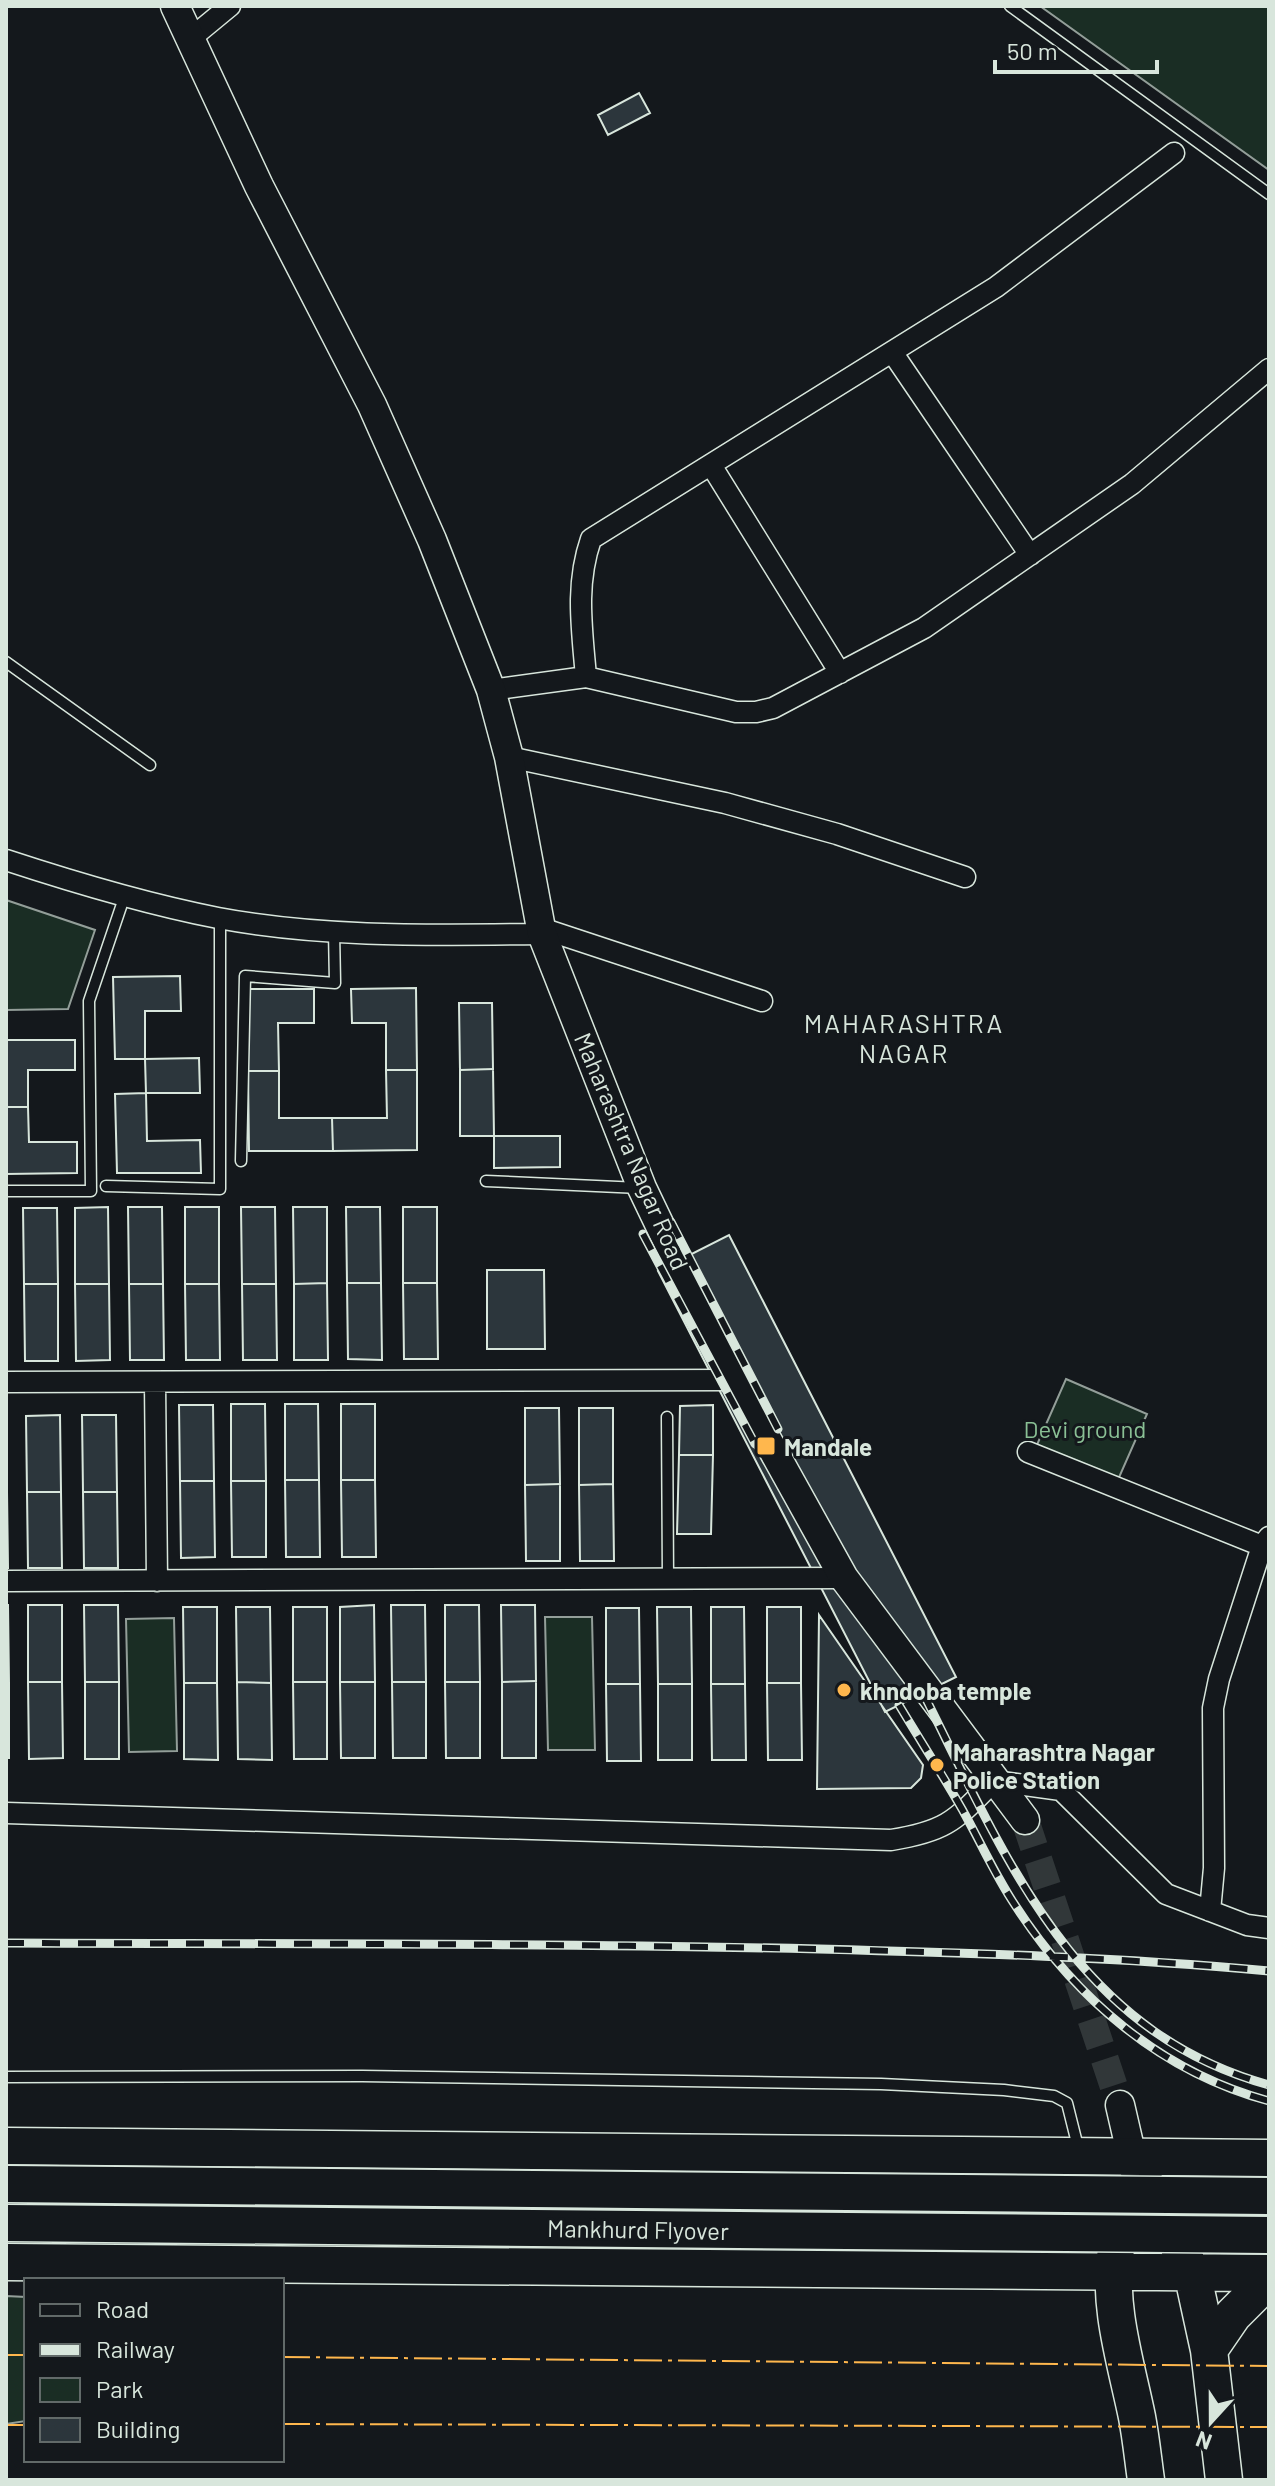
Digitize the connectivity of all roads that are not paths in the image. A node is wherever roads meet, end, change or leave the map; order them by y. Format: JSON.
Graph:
{"nodes":[{"id":1,"x":175,"y":6,"type":"edge"},
{"id":2,"x":230,"y":6,"type":"edge"},
{"id":3,"x":1010,"y":6,"type":"edge"},
{"id":4,"x":190,"y":39,"type":"junction"},
{"id":5,"x":1174,"y":153,"type":"dead end"},
{"id":6,"x":1269,"y":194,"type":"edge"},
{"id":7,"x":892,"y":352,"type":"junction"},
{"id":8,"x":1269,"y":369,"type":"edge"},
{"id":9,"x":711,"y":465,"type":"junction"},
{"id":10,"x":1030,"y":555,"type":"junction"},
{"id":11,"x":6,"y":662,"type":"edge"},
{"id":12,"x":840,"y":673,"type":"junction"},
{"id":13,"x":586,"y":677,"type":"junction"},
{"id":14,"x":491,"y":690,"type":"junction"},
{"id":15,"x":509,"y":757,"type":"junction"},
{"id":16,"x":150,"y":765,"type":"dead end"},
{"id":17,"x":6,"y":860,"type":"edge"},
{"id":18,"x":965,"y":877,"type":"dead end"},
{"id":19,"x":124,"y":898,"type":"junction"},
{"id":20,"x":220,"y":919,"type":"junction"},
{"id":21,"x":334,"y":931,"type":"junction"},
{"id":22,"x":541,"y":931,"type":"junction"},
{"id":23,"x":762,"y":1001,"type":"dead end"},
{"id":24,"x":241,"y":1161,"type":"dead end"},
{"id":25,"x":486,"y":1181,"type":"dead end"},
{"id":26,"x":106,"y":1186,"type":"dead end"},
{"id":27,"x":642,"y":1188,"type":"junction"},
{"id":28,"x":6,"y":1191,"type":"edge"},
{"id":29,"x":734,"y":1380,"type":"junction"},
{"id":30,"x":6,"y":1382,"type":"edge"},
{"id":31,"x":155,"y":1382,"type":"junction"},
{"id":32,"x":667,"y":1417,"type":"dead end"},
{"id":33,"x":1028,"y":1452,"type":"dead end"},
{"id":34,"x":1266,"y":1542,"type":"edge"},
{"id":35,"x":844,"y":1578,"type":"junction"},
{"id":36,"x":668,"y":1579,"type":"junction"},
{"id":37,"x":6,"y":1581,"type":"edge"},
{"id":38,"x":157,"y":1581,"type":"junction"},
{"id":39,"x":994,"y":1781,"type":"junction"},
{"id":40,"x":6,"y":1813,"type":"edge"},
{"id":41,"x":1025,"y":1820,"type":"tunnel mouth"},
{"id":42,"x":1210,"y":1911,"type":"junction"},
{"id":43,"x":1269,"y":1928,"type":"edge"},
{"id":44,"x":6,"y":2077,"type":"edge"},
{"id":45,"x":1120,"y":2105,"type":"tunnel mouth"},
{"id":46,"x":6,"y":2146,"type":"edge"},
{"id":47,"x":1080,"y":2156,"type":"junction"},
{"id":48,"x":1132,"y":2157,"type":"junction"},
{"id":49,"x":1269,"y":2158,"type":"edge"},
{"id":50,"x":6,"y":2184,"type":"edge"},
{"id":51,"x":1269,"y":2196,"type":"edge"},
{"id":52,"x":6,"y":2223,"type":"edge"},
{"id":53,"x":1269,"y":2235,"type":"edge"},
{"id":54,"x":6,"y":2262,"type":"edge"},
{"id":55,"x":1112,"y":2272,"type":"junction"},
{"id":56,"x":1192,"y":2272,"type":"junction"},
{"id":57,"x":1269,"y":2273,"type":"edge"},
{"id":58,"x":1269,"y":2279,"type":"edge"},
{"id":59,"x":1209,"y":2350,"type":"junction"},
{"id":60,"x":1215,"y":2405,"type":"junction"},
{"id":61,"x":1137,"y":2419,"type":"junction"},
{"id":62,"x":1146,"y":2480,"type":"edge"},
{"id":63,"x":1162,"y":2480,"type":"edge"},
{"id":64,"x":1224,"y":2480,"type":"edge"},
{"id":65,"x":1247,"y":2480,"type":"edge"}],
"edges":[{"from":1,"to":4,"type":"street","name":"Maharashtra Nagar Road"},
{"from":2,"to":4,"type":"street"},
{"from":3,"to":6,"type":"lane"},
{"from":4,"to":14,"type":"street","name":"Maharashtra Nagar Road"},
{"from":5,"to":7,"type":"street"},
{"from":7,"to":9,"type":"street"},
{"from":7,"to":10,"type":"street"},
{"from":8,"to":10,"type":"street"},
{"from":9,"to":12,"type":"street"},
{"from":9,"to":13,"type":"street"},
{"from":10,"to":12,"type":"street"},
{"from":11,"to":16,"type":"lane"},
{"from":12,"to":13,"type":"street"},
{"from":13,"to":14,"type":"street"},
{"from":14,"to":15,"type":"street","name":"Maharashtra Nagar Road"},
{"from":15,"to":18,"type":"street"},
{"from":15,"to":22,"type":"street","name":"Maharashtra Nagar Road"},
{"from":17,"to":19,"type":"street"},
{"from":19,"to":20,"type":"street"},
{"from":19,"to":28,"type":"lane"},
{"from":20,"to":21,"type":"street"},
{"from":20,"to":26,"type":"lane"},
{"from":21,"to":22,"type":"street"},
{"from":21,"to":24,"type":"lane"},
{"from":22,"to":23,"type":"street"},
{"from":22,"to":27,"type":"street","name":"Maharashtra Nagar Road"},
{"from":25,"to":27,"type":"lane"},
{"from":27,"to":29,"type":"street","name":"Maharashtra Nagar Road"},
{"from":29,"to":31,"type":"street"},
{"from":29,"to":35,"type":"street","name":"Maharashtra Nagar Road"},
{"from":30,"to":31,"type":"street"},
{"from":31,"to":38,"type":"street"},
{"from":32,"to":36,"type":"lane"},
{"from":33,"to":34,"type":"street"},
{"from":34,"to":42,"type":"street"},
{"from":35,"to":36,"type":"street"},
{"from":35,"to":39,"type":"street","name":"Maharashtra Nagar Road"},
{"from":36,"to":38,"type":"street"},
{"from":37,"to":38,"type":"street"},
{"from":39,"to":40,"type":"street"},
{"from":39,"to":41,"type":"street","name":"Maharashtra Nagar Road"},
{"from":39,"to":42,"type":"street"},
{"from":42,"to":43,"type":"street"},
{"from":44,"to":47,"type":"lane"},
{"from":45,"to":48,"type":"street"},
{"from":46,"to":47,"type":"highway"},
{"from":47,"to":48,"type":"highway"},
{"from":48,"to":49,"type":"highway"},
{"from":48,"to":55,"type":"highway"},
{"from":48,"to":56,"type":"highway"},
{"from":50,"to":51,"type":"highway","name":"Mankhurd Flyover","bridge":true},
{"from":52,"to":53,"type":"highway","name":"Mankhurd Flyover","bridge":true},
{"from":54,"to":55,"type":"highway"},
{"from":55,"to":56,"type":"highway"},
{"from":55,"to":61,"type":"highway"},
{"from":56,"to":57,"type":"highway"},
{"from":56,"to":59,"type":"highway"},
{"from":58,"to":59,"type":"highway"},
{"from":59,"to":60,"type":"highway"},
{"from":60,"to":64,"type":"highway"},
{"from":60,"to":65,"type":"highway"},
{"from":61,"to":62,"type":"highway"},
{"from":61,"to":63,"type":"highway"}]}
